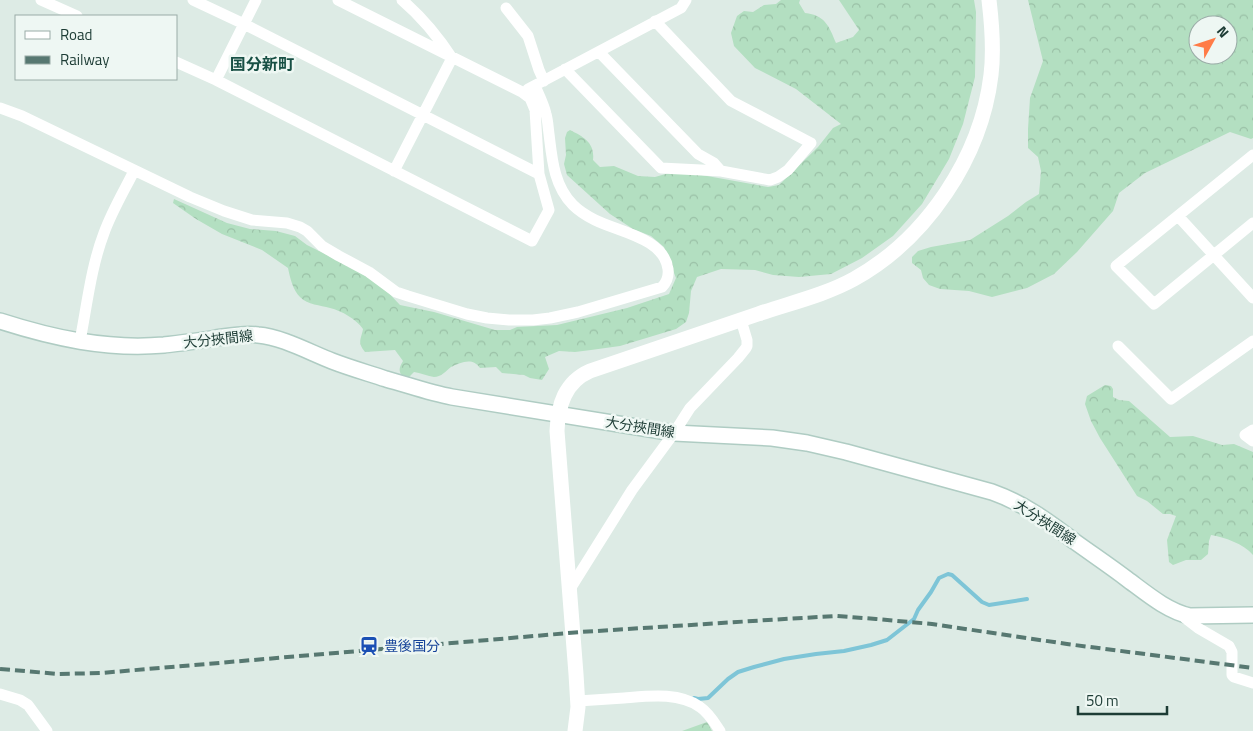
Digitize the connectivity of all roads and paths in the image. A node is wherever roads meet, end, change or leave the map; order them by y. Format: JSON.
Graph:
{"nodes":[{"id":1,"x":41,"y":0,"type":"edge"},
{"id":2,"x":193,"y":0,"type":"edge"},
{"id":3,"x":256,"y":0,"type":"edge"},
{"id":4,"x":338,"y":0,"type":"edge"},
{"id":5,"x":402,"y":0,"type":"edge"},
{"id":6,"x":686,"y":0,"type":"edge"},
{"id":7,"x":989,"y":0,"type":"edge"},
{"id":8,"x":506,"y":8,"type":"dead end"},
{"id":9,"x":75,"y":15,"type":"edge"},
{"id":10,"x":655,"y":21,"type":"junction"},
{"id":11,"x":244,"y":24,"type":"junction"},
{"id":12,"x":599,"y":52,"type":"junction"},
{"id":13,"x":452,"y":58,"type":"junction"},
{"id":14,"x":178,"y":63,"type":"edge"},
{"id":15,"x":565,"y":70,"type":"junction"},
{"id":16,"x":216,"y":80,"type":"junction"},
{"id":17,"x":539,"y":83,"type":"junction"},
{"id":18,"x":522,"y":92,"type":"junction"},
{"id":19,"x":0,"y":108,"type":"edge"},
{"id":20,"x":423,"y":115,"type":"junction"},
{"id":21,"x":1253,"y":155,"type":"edge"},
{"id":22,"x":134,"y":170,"type":"junction"},
{"id":23,"x":394,"y":171,"type":"junction"},
{"id":24,"x":721,"y":171,"type":"junction"},
{"id":25,"x":540,"y":174,"type":"junction"},
{"id":26,"x":1178,"y":216,"type":"junction"},
{"id":27,"x":1253,"y":223,"type":"edge"},
{"id":28,"x":1214,"y":255,"type":"junction"},
{"id":29,"x":1253,"y":298,"type":"edge"},
{"id":30,"x":741,"y":320,"type":"junction"},
{"id":31,"x":0,"y":321,"type":"edge"},
{"id":32,"x":80,"y":341,"type":"junction"},
{"id":33,"x":1253,"y":341,"type":"edge"},
{"id":34,"x":1118,"y":346,"type":"dead end"},
{"id":35,"x":558,"y":414,"type":"junction"},
{"id":36,"x":1253,"y":430,"type":"edge"},
{"id":37,"x":674,"y":433,"type":"junction"},
{"id":38,"x":1253,"y":441,"type":"edge"},
{"id":39,"x":570,"y":589,"type":"junction"},
{"id":40,"x":1185,"y":615,"type":"junction"},
{"id":41,"x":1253,"y":615,"type":"edge"},
{"id":42,"x":1253,"y":683,"type":"edge"},
{"id":43,"x":0,"y":694,"type":"edge"},
{"id":44,"x":578,"y":700,"type":"junction"},
{"id":45,"x":47,"y":731,"type":"edge"},
{"id":46,"x":575,"y":731,"type":"edge"},
{"id":47,"x":720,"y":731,"type":"edge"}],
"edges":[{"from":1,"to":9,"type":"street"},
{"from":2,"to":11,"type":"street"},
{"from":3,"to":11,"type":"street"},
{"from":4,"to":13,"type":"street"},
{"from":5,"to":13,"type":"street"},
{"from":6,"to":10,"type":"street"},
{"from":7,"to":30,"type":"main road"},
{"from":8,"to":17,"type":"street"},
{"from":10,"to":12,"type":"street"},
{"from":10,"to":24,"type":"street"},
{"from":11,"to":16,"type":"street"},
{"from":11,"to":20,"type":"street"},
{"from":12,"to":15,"type":"street"},
{"from":12,"to":24,"type":"street"},
{"from":13,"to":18,"type":"street"},
{"from":13,"to":20,"type":"street"},
{"from":14,"to":16,"type":"street"},
{"from":15,"to":17,"type":"street"},
{"from":15,"to":24,"type":"street"},
{"from":16,"to":23,"type":"street"},
{"from":17,"to":18,"type":"street"},
{"from":17,"to":22,"type":"street"},
{"from":18,"to":25,"type":"street"},
{"from":19,"to":22,"type":"street"},
{"from":20,"to":23,"type":"street"},
{"from":20,"to":25,"type":"street"},
{"from":21,"to":26,"type":"street"},
{"from":22,"to":32,"type":"street"},
{"from":23,"to":25,"type":"street"},
{"from":26,"to":28,"type":"street"},
{"from":26,"to":28,"type":"street"},
{"from":27,"to":28,"type":"street"},
{"from":28,"to":29,"type":"street"},
{"from":30,"to":35,"type":"main road"},
{"from":30,"to":37,"type":"street"},
{"from":31,"to":32,"type":"main road","name":"大分挾間線"},
{"from":32,"to":35,"type":"main road","name":"大分挾間線"},
{"from":33,"to":34,"type":"street"},
{"from":35,"to":37,"type":"main road","name":"大分挾間線"},
{"from":35,"to":39,"type":"main road"},
{"from":36,"to":38,"type":"street"},
{"from":37,"to":39,"type":"street"},
{"from":37,"to":40,"type":"main road","name":"大分挾間線"},
{"from":39,"to":44,"type":"main road"},
{"from":40,"to":41,"type":"main road","name":"大分挾間線"},
{"from":40,"to":42,"type":"street"},
{"from":43,"to":45,"type":"street"},
{"from":44,"to":46,"type":"main road"},
{"from":44,"to":47,"type":"street"}]}
